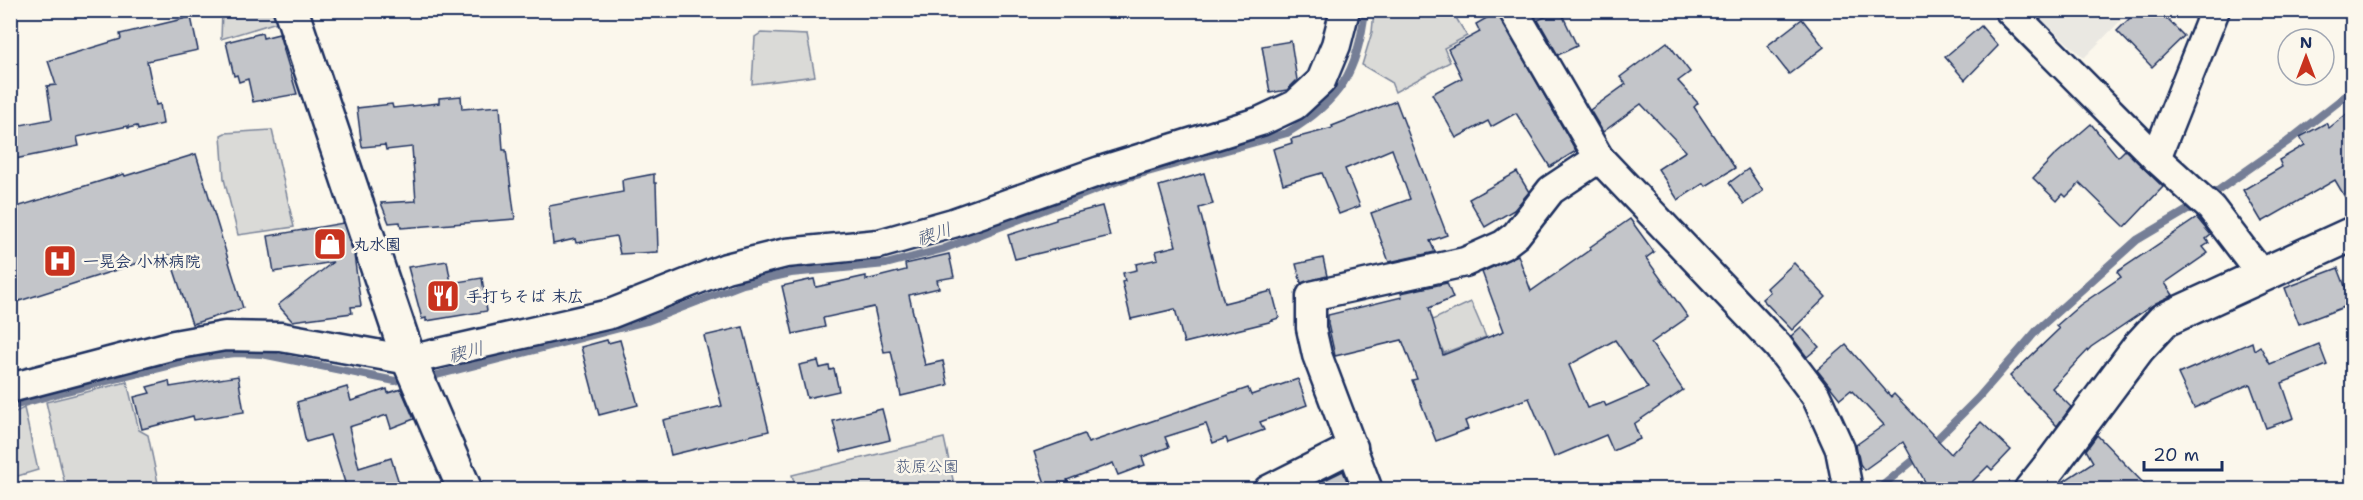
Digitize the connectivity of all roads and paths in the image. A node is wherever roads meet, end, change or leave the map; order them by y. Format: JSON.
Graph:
{"nodes":[{"id":1,"x":291,"y":10,"type":"edge"},
{"id":2,"x":1345,"y":10,"type":"edge"},
{"id":3,"x":1513,"y":10,"type":"edge"},
{"id":4,"x":2009,"y":10,"type":"edge"},
{"id":5,"x":2215,"y":10,"type":"edge"},
{"id":6,"x":1599,"y":158,"type":"junction"},
{"id":7,"x":2156,"y":158,"type":"junction"},
{"id":8,"x":2352,"y":234,"type":"edge"},
{"id":9,"x":2262,"y":275,"type":"junction"},
{"id":10,"x":409,"y":360,"type":"junction"},
{"id":11,"x":10,"y":388,"type":"edge"},
{"id":12,"x":1353,"y":447,"type":"junction"},
{"id":13,"x":465,"y":489,"type":"edge"},
{"id":14,"x":1268,"y":489,"type":"edge"},
{"id":15,"x":1368,"y":489,"type":"edge"},
{"id":16,"x":1848,"y":489,"type":"edge"},
{"id":17,"x":2031,"y":489,"type":"edge"}],
"edges":[{"from":1,"to":10,"type":"street"},
{"from":2,"to":10,"type":"street"},
{"from":3,"to":6,"type":"street"},
{"from":4,"to":7,"type":"street"},
{"from":5,"to":7,"type":"street"},
{"from":6,"to":12,"type":"street"},
{"from":6,"to":16,"type":"street"},
{"from":7,"to":9,"type":"street"},
{"from":8,"to":9,"type":"street"},
{"from":9,"to":17,"type":"street"},
{"from":10,"to":11,"type":"street"},
{"from":10,"to":13,"type":"street"},
{"from":12,"to":14,"type":"street"},
{"from":12,"to":15,"type":"street"}]}
